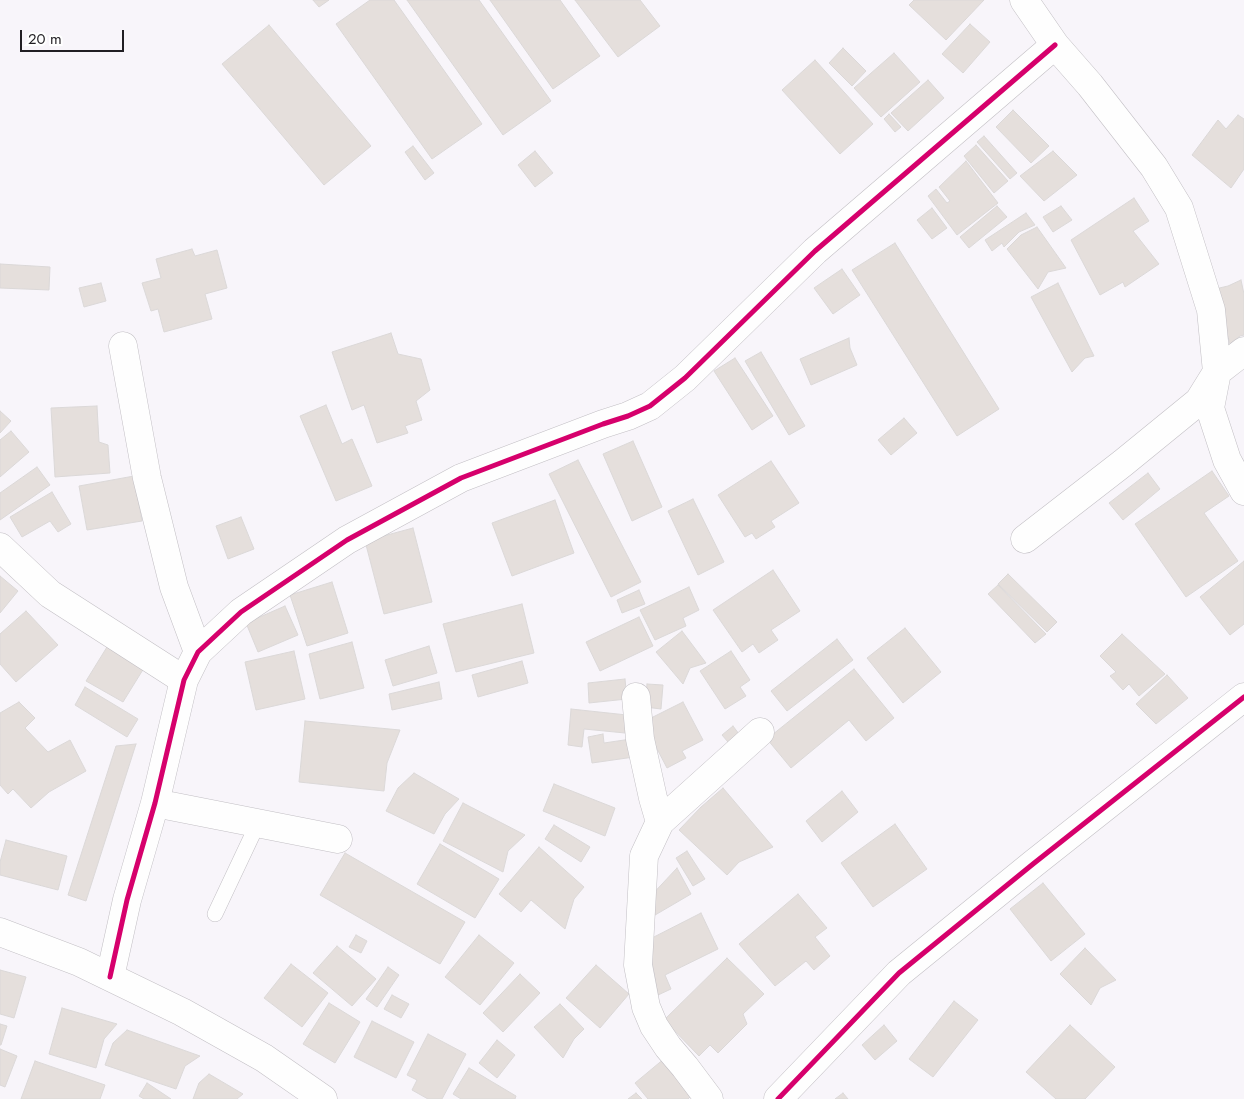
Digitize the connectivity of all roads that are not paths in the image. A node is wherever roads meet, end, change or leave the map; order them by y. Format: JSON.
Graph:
{"nodes":[{"id":1,"x":1024,"y":0,"type":"edge"},
{"id":2,"x":1055,"y":45,"type":"junction"},
{"id":3,"x":122,"y":346,"type":"dead end"},
{"id":4,"x":1244,"y":351,"type":"edge"},
{"id":5,"x":1217,"y":372,"type":"junction"},
{"id":6,"x":1244,"y":491,"type":"edge"},
{"id":7,"x":1025,"y":539,"type":"dead end"},
{"id":8,"x":0,"y":547,"type":"edge"},
{"id":9,"x":198,"y":652,"type":"junction"},
{"id":10,"x":184,"y":680,"type":"junction"},
{"id":11,"x":636,"y":697,"type":"dead end"},
{"id":12,"x":1244,"y":697,"type":"edge"},
{"id":13,"x":760,"y":732,"type":"dead end"},
{"id":14,"x":155,"y":803,"type":"junction"},
{"id":15,"x":660,"y":822,"type":"junction"},
{"id":16,"x":258,"y":823,"type":"junction"},
{"id":17,"x":338,"y":839,"type":"dead end"},
{"id":18,"x":215,"y":914,"type":"dead end"},
{"id":19,"x":0,"y":932,"type":"edge"},
{"id":20,"x":110,"y":977,"type":"junction"},
{"id":21,"x":323,"y":1099,"type":"edge"},
{"id":22,"x":709,"y":1099,"type":"edge"},
{"id":23,"x":778,"y":1099,"type":"edge"}],
"edges":[{"from":1,"to":2,"type":"street"},
{"from":2,"to":5,"type":"street"},
{"from":2,"to":9,"type":"street"},
{"from":3,"to":9,"type":"street"},
{"from":4,"to":5,"type":"street"},
{"from":5,"to":6,"type":"street"},
{"from":5,"to":7,"type":"street"},
{"from":8,"to":10,"type":"street"},
{"from":9,"to":10,"type":"street"},
{"from":10,"to":14,"type":"street"},
{"from":11,"to":15,"type":"street"},
{"from":12,"to":23,"type":"street"},
{"from":13,"to":15,"type":"street"},
{"from":14,"to":16,"type":"street"},
{"from":14,"to":20,"type":"street"},
{"from":15,"to":22,"type":"street"},
{"from":16,"to":17,"type":"street"},
{"from":16,"to":18,"type":"lane"},
{"from":19,"to":20,"type":"street"},
{"from":20,"to":21,"type":"street"}]}
